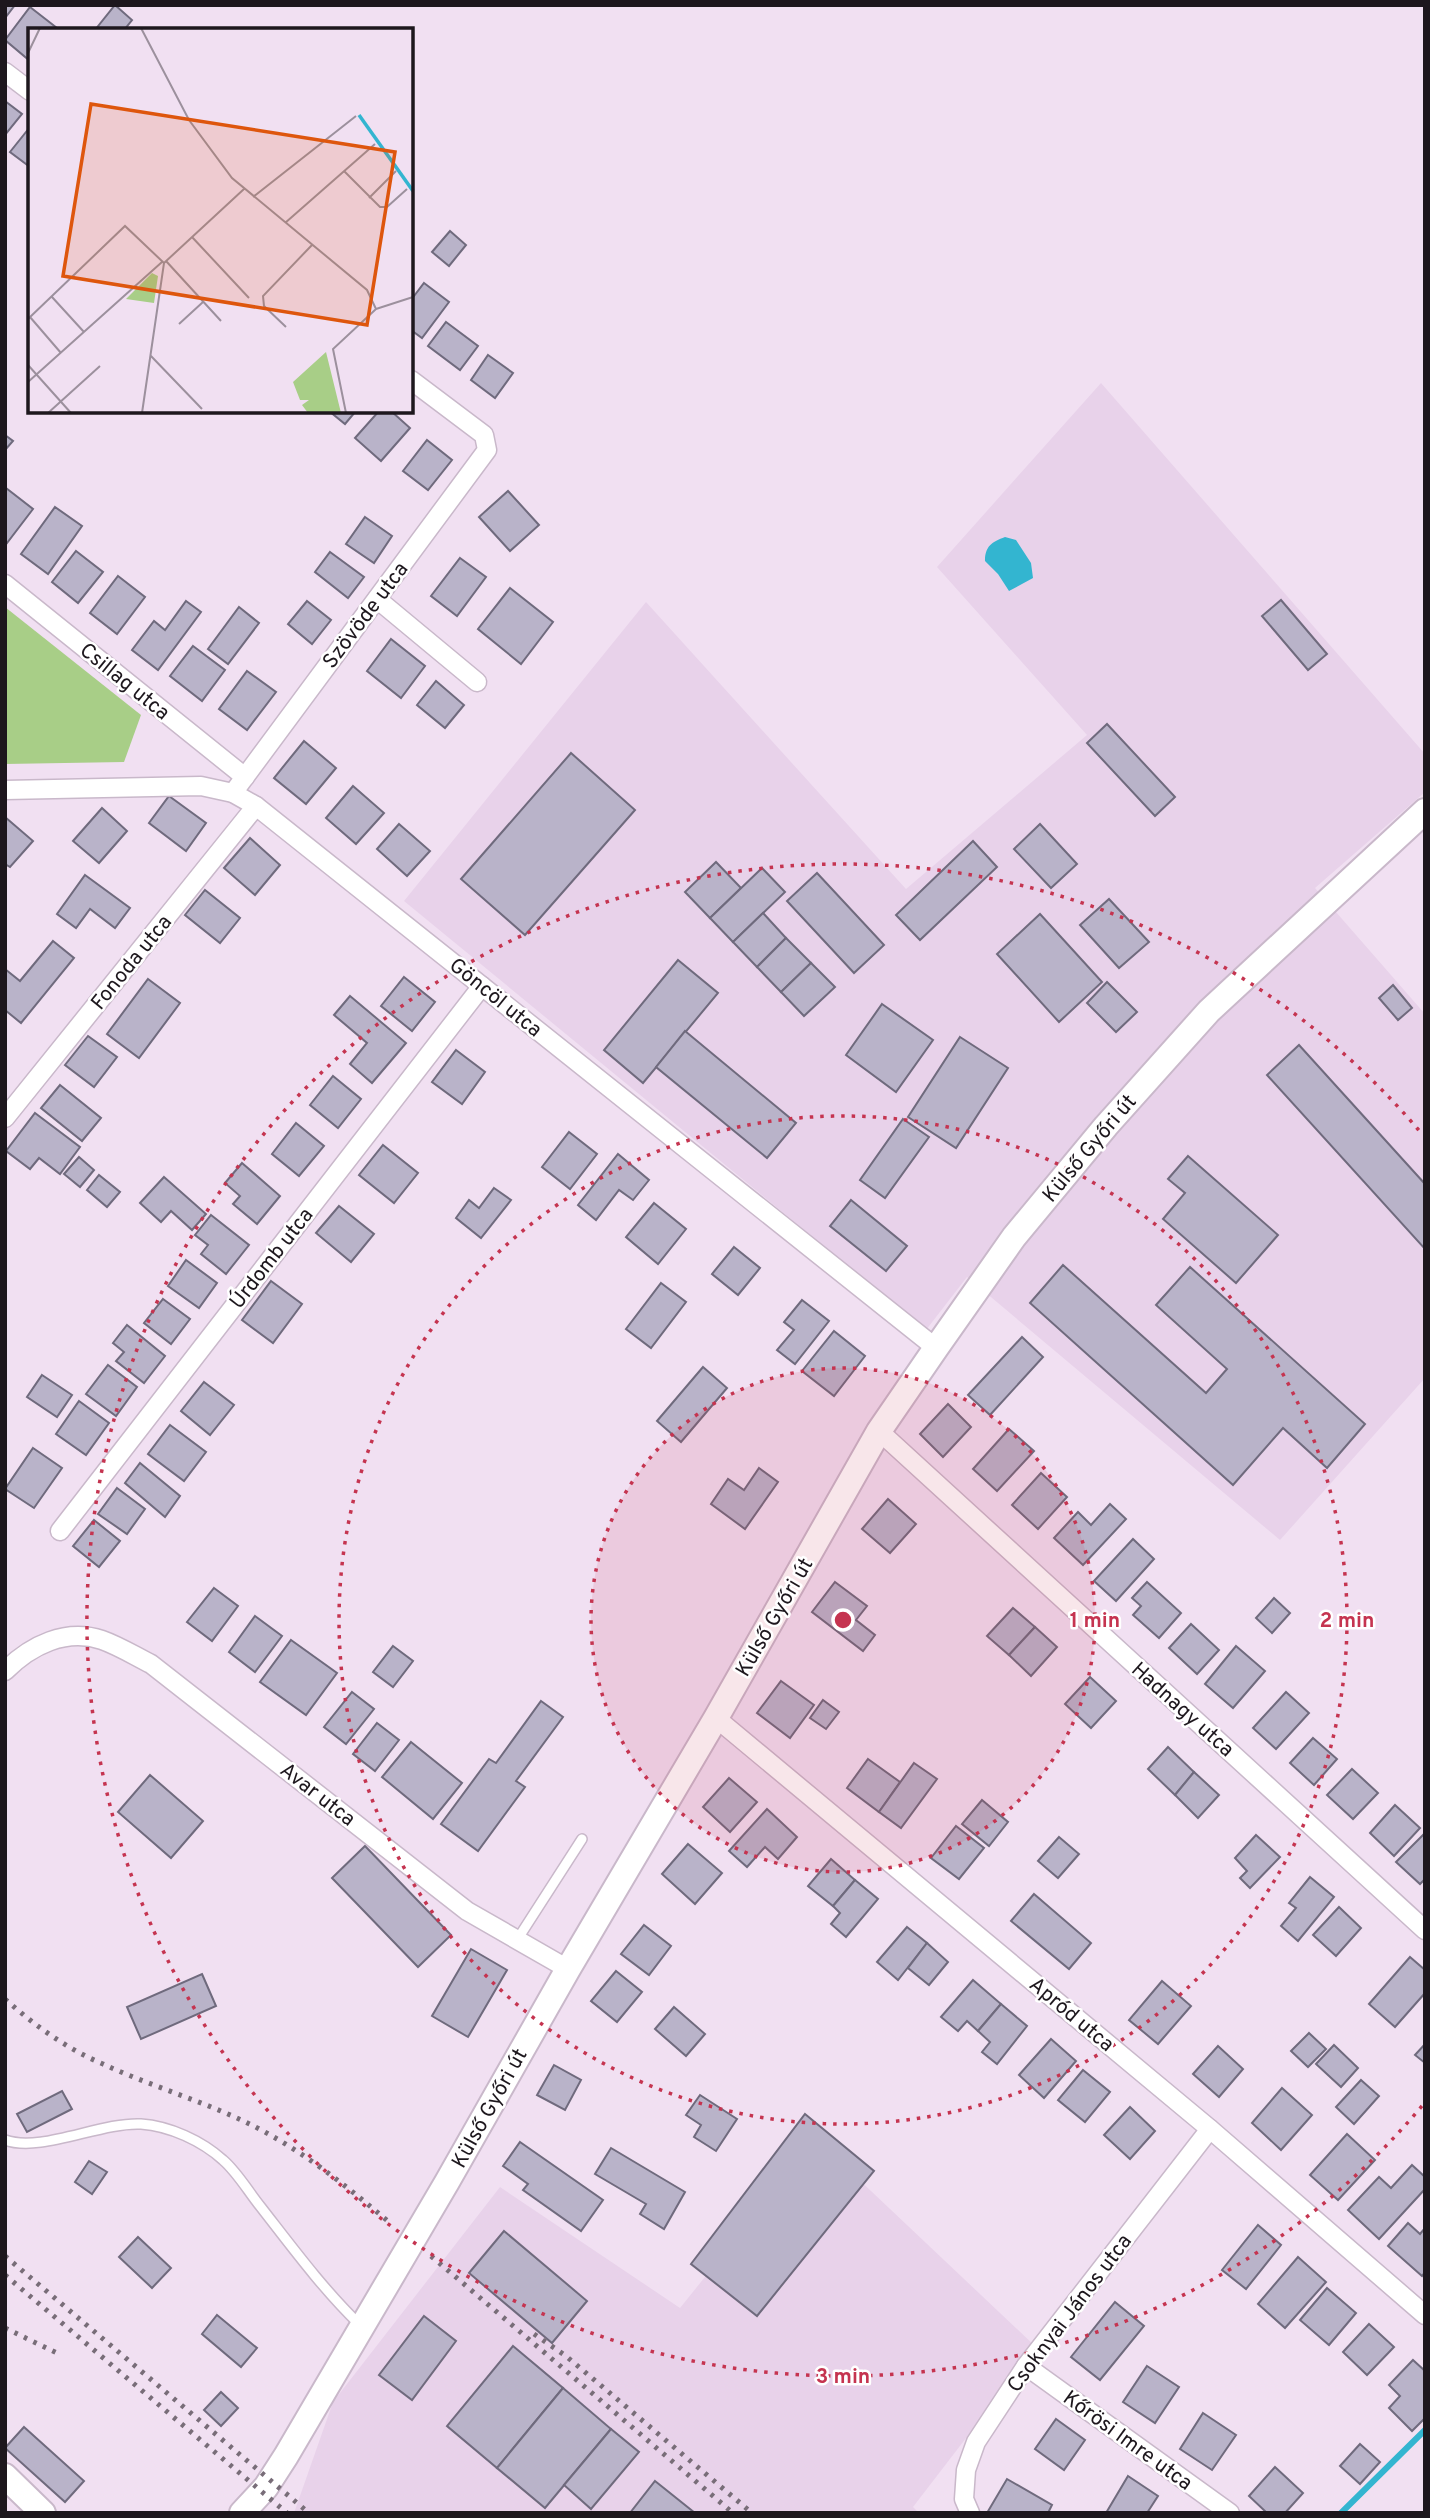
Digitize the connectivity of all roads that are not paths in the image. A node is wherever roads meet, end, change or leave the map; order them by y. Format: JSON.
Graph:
{"nodes":[{"id":1,"x":5,"y":72,"type":"edge"},
{"id":2,"x":28,"y":89,"type":"edge"},
{"id":3,"x":413,"y":382,"type":"edge"},
{"id":4,"x":5,"y":584,"type":"edge"},
{"id":5,"x":377,"y":599,"type":"junction"},
{"id":6,"x":477,"y":682,"type":"dead end"},
{"id":7,"x":245,"y":777,"type":"junction"},
{"id":8,"x":5,"y":790,"type":"edge"},
{"id":9,"x":233,"y":793,"type":"junction"},
{"id":10,"x":256,"y":806,"type":"junction"},
{"id":11,"x":1425,"y":811,"type":"edge"},
{"id":12,"x":482,"y":986,"type":"junction"},
{"id":13,"x":5,"y":1118,"type":"edge"},
{"id":14,"x":936,"y":1348,"type":"junction"},
{"id":15,"x":879,"y":1431,"type":"junction"},
{"id":16,"x":60,"y":1531,"type":"dead end"},
{"id":17,"x":5,"y":1671,"type":"edge"},
{"id":18,"x":716,"y":1718,"type":"junction"},
{"id":19,"x":582,"y":1839,"type":"dead end"},
{"id":20,"x":1425,"y":1930,"type":"edge"},
{"id":21,"x":517,"y":1940,"type":"junction"},
{"id":22,"x":568,"y":1969,"type":"junction"},
{"id":23,"x":1210,"y":2129,"type":"junction"},
{"id":24,"x":5,"y":2140,"type":"edge"},
{"id":25,"x":1425,"y":2315,"type":"edge"},
{"id":26,"x":361,"y":2326,"type":"junction"},
{"id":27,"x":1026,"y":2367,"type":"junction"},
{"id":28,"x":5,"y":2476,"type":"edge"},
{"id":29,"x":33,"y":2510,"type":"edge"},
{"id":30,"x":242,"y":2513,"type":"edge"},
{"id":31,"x":970,"y":2513,"type":"edge"},
{"id":32,"x":1230,"y":2513,"type":"edge"}],
"edges":[{"from":1,"to":2,"type":"street"},
{"from":3,"to":5,"type":"street","name":"Szövöde utca"},
{"from":4,"to":7,"type":"street","name":"Csillag utca"},
{"from":5,"to":6,"type":"street"},
{"from":5,"to":7,"type":"street","name":"Szövöde utca"},
{"from":7,"to":9,"type":"street","name":"Szövöde utca"},
{"from":8,"to":9,"type":"street","name":"Göncöl utca"},
{"from":9,"to":10,"type":"street","name":"Göncöl utca"},
{"from":10,"to":12,"type":"street","name":"Göncöl utca"},
{"from":10,"to":13,"type":"street","name":"Fonoda utca"},
{"from":11,"to":14,"type":"main road","name":"Külső Győri út"},
{"from":12,"to":14,"type":"street","name":"Göncöl utca"},
{"from":12,"to":16,"type":"street","name":"Úrdomb utca"},
{"from":14,"to":15,"type":"main road","name":"Külső Győri út"},
{"from":15,"to":18,"type":"main road","name":"Külső Győri út"},
{"from":15,"to":20,"type":"street","name":"Hadnagy utca"},
{"from":17,"to":21,"type":"street","name":"Avar utca"},
{"from":18,"to":22,"type":"main road","name":"Külső Győri út"},
{"from":18,"to":23,"type":"street","name":"Apród utca"},
{"from":19,"to":21,"type":"lane"},
{"from":21,"to":22,"type":"street","name":"Avar utca"},
{"from":22,"to":26,"type":"main road","name":"Külső Győri út"},
{"from":23,"to":25,"type":"street","name":"Apród utca"},
{"from":23,"to":27,"type":"street","name":"Csoknyai János utca"},
{"from":24,"to":26,"type":"lane"},
{"from":26,"to":30,"type":"main road","name":"Külső Győri út"},
{"from":27,"to":31,"type":"street","name":"Csoknyai János utca"},
{"from":27,"to":32,"type":"street","name":"Kőrösi Imre utca"},
{"from":28,"to":29,"type":"main road"}]}
